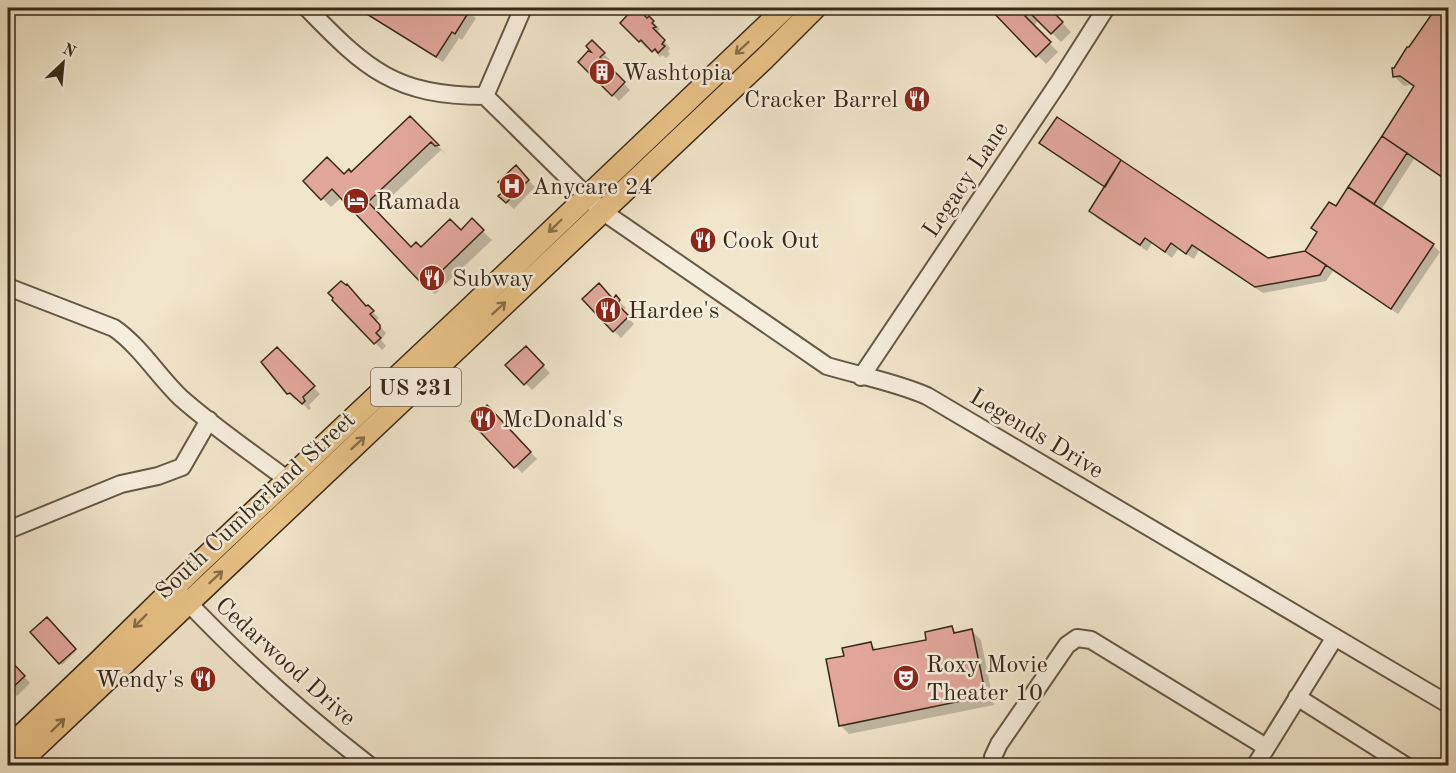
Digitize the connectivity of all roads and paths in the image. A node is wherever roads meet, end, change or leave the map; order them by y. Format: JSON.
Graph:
{"nodes":[{"id":1,"x":307,"y":8,"type":"edge"},
{"id":2,"x":523,"y":8,"type":"edge"},
{"id":3,"x":784,"y":8,"type":"edge"},
{"id":4,"x":815,"y":8,"type":"edge"},
{"id":5,"x":1106,"y":8,"type":"edge"},
{"id":6,"x":484,"y":96,"type":"junction"},
{"id":7,"x":586,"y":196,"type":"junction"},
{"id":8,"x":602,"y":211,"type":"junction"},
{"id":9,"x":8,"y":287,"type":"edge"},
{"id":10,"x":861,"y":377,"type":"junction"},
{"id":11,"x":209,"y":420,"type":"junction"},
{"id":12,"x":288,"y":480,"type":"junction"},
{"id":13,"x":8,"y":530,"type":"edge"},
{"id":14,"x":181,"y":595,"type":"junction"},
{"id":15,"x":1335,"y":637,"type":"junction"},
{"id":16,"x":1297,"y":697,"type":"junction"},
{"id":17,"x":1449,"y":704,"type":"edge"},
{"id":18,"x":1266,"y":747,"type":"junction"},
{"id":19,"x":8,"y":748,"type":"edge"},
{"id":20,"x":16,"y":765,"type":"edge"},
{"id":21,"x":370,"y":765,"type":"edge"},
{"id":22,"x":995,"y":765,"type":"edge"},
{"id":23,"x":1255,"y":765,"type":"edge"},
{"id":24,"x":1406,"y":765,"type":"edge"}],
"edges":[{"from":1,"to":6,"type":"street"},
{"from":2,"to":6,"type":"street"},
{"from":3,"to":7,"type":"main road","name":"South Cumberland Street","number":"US 231","one_way":true},
{"from":4,"to":8,"type":"main road","name":"South Cumberland Street","number":"US 231"},
{"from":5,"to":10,"type":"street","name":"Legacy Lane"},
{"from":6,"to":7,"type":"street","name":"Legends Drive"},
{"from":7,"to":8,"type":"street","name":"Legends Drive"},
{"from":7,"to":12,"type":"main road","name":"South Cumberland Street","number":"US 231","one_way":true},
{"from":8,"to":10,"type":"street","name":"Legends Drive"},
{"from":14,"to":8,"type":"main road","name":"South Cumberland Street","number":"US 231","one_way":true},
{"from":9,"to":11,"type":"street"},
{"from":10,"to":15,"type":"street","name":"Legends Drive"},
{"from":11,"to":12,"type":"street"},
{"from":11,"to":13,"type":"street"},
{"from":12,"to":14,"type":"main road","name":"South Cumberland Street","number":"US 231"},
{"from":14,"to":19,"type":"main road","name":"South Cumberland Street","number":"US 231","one_way":true},
{"from":20,"to":14,"type":"main road","name":"South Cumberland Street","number":"US 231","one_way":true},
{"from":14,"to":21,"type":"street","name":"Cedarwood Drive"},
{"from":15,"to":16,"type":"street"},
{"from":15,"to":17,"type":"street","name":"Legends Drive"},
{"from":16,"to":18,"type":"street"},
{"from":16,"to":24,"type":"street"},
{"from":18,"to":22,"type":"street"},
{"from":18,"to":23,"type":"street"}]}
